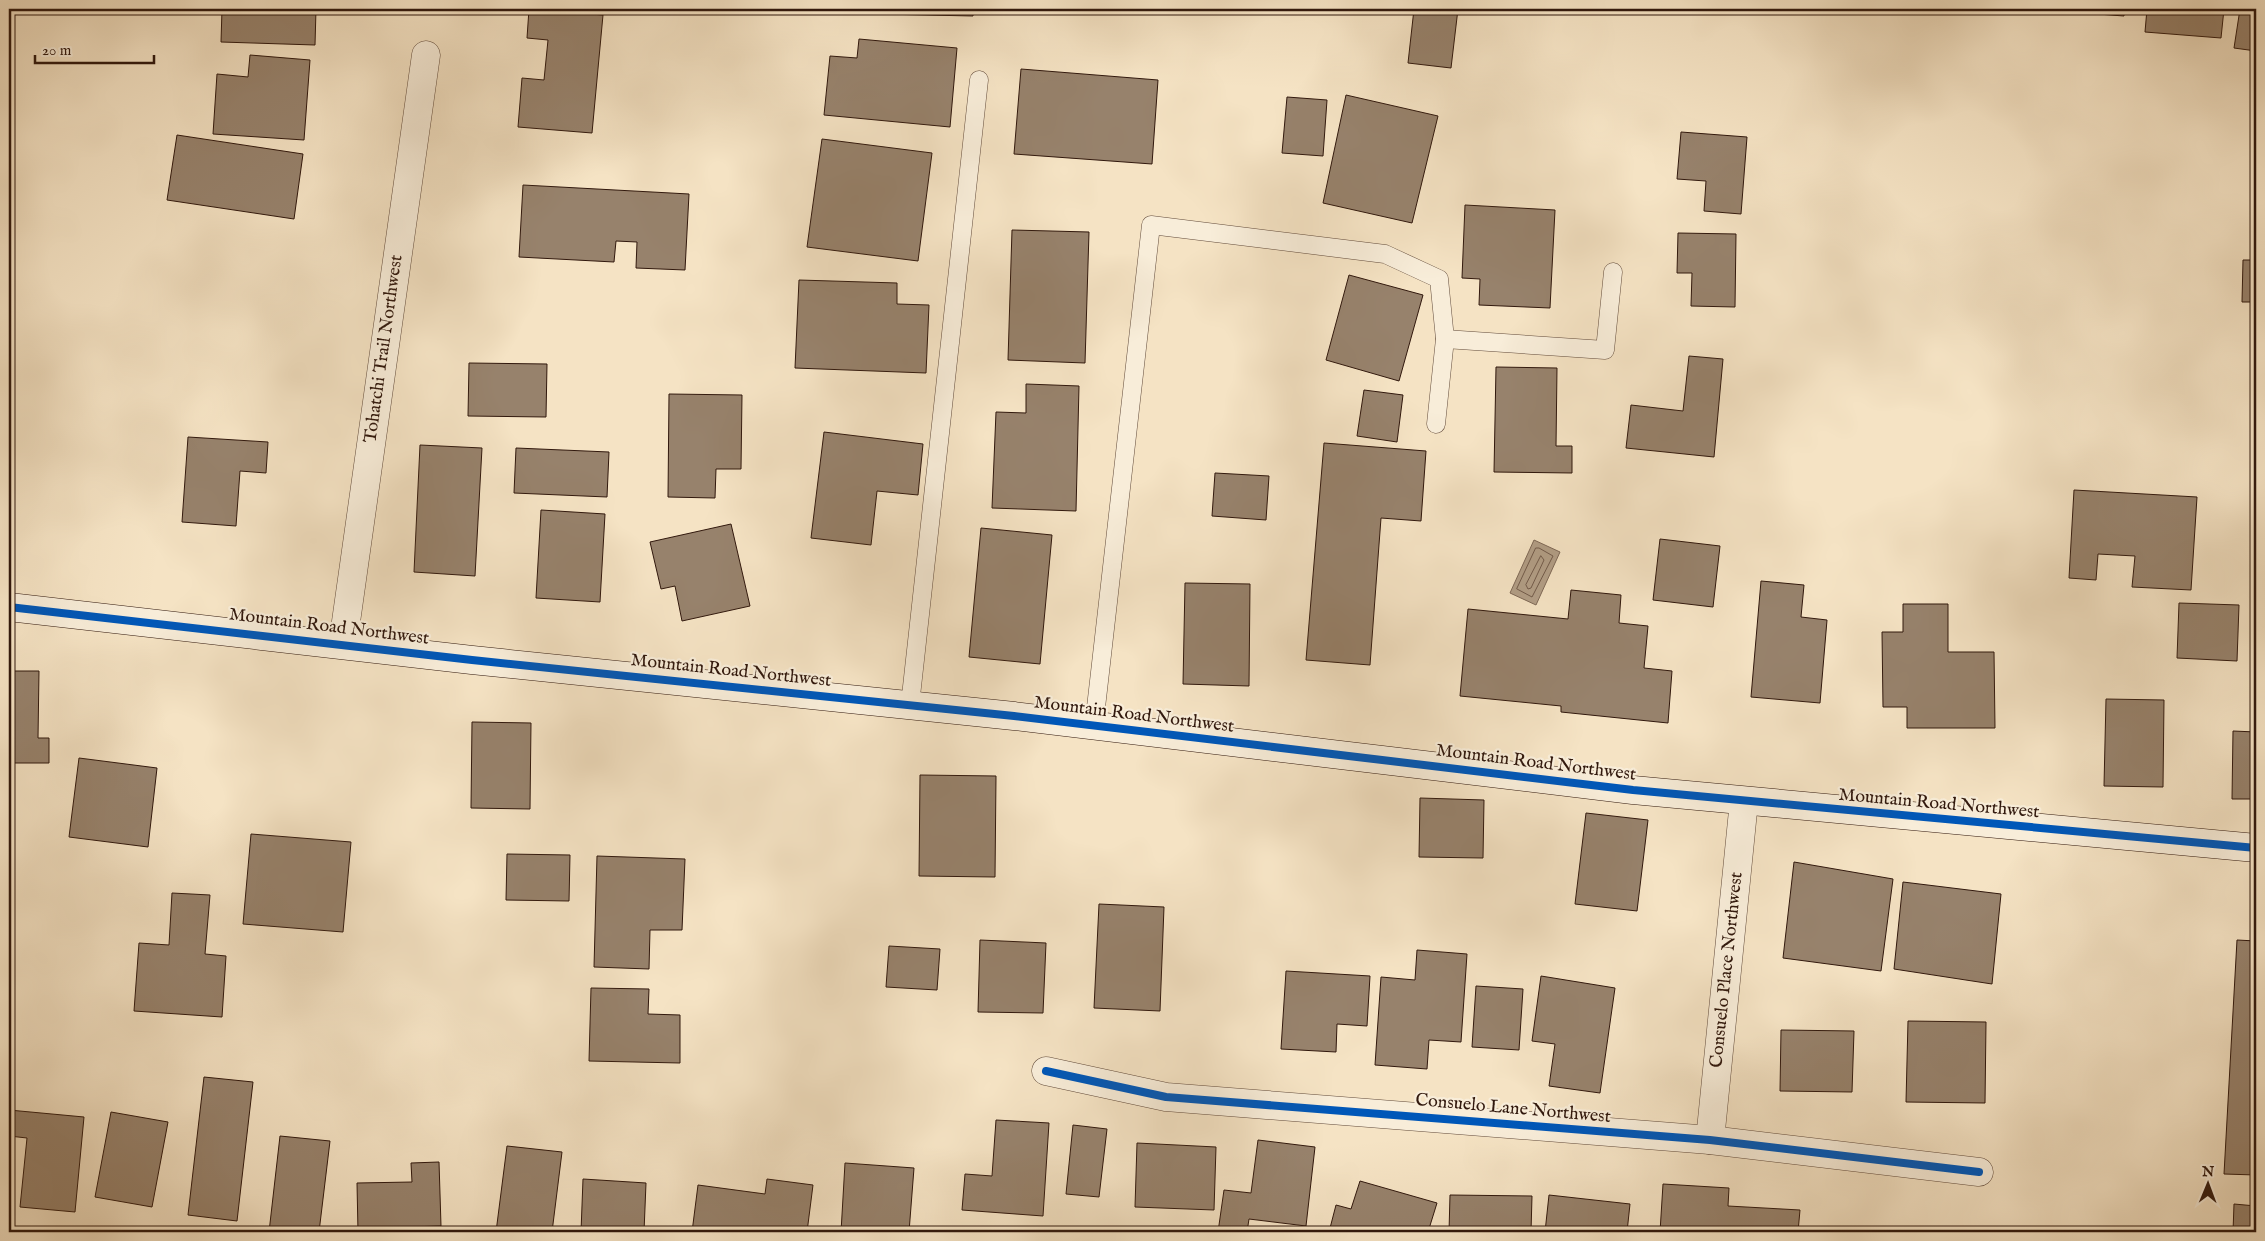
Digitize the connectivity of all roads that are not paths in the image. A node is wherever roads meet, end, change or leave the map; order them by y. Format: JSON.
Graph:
{"nodes":[{"id":1,"x":426,"y":55,"type":"dead end"},
{"id":2,"x":979,"y":80,"type":"dead end"},
{"id":3,"x":1614,"y":272,"type":"dead end"},
{"id":4,"x":1445,"y":338,"type":"junction"},
{"id":5,"x":1436,"y":424,"type":"dead end"},
{"id":6,"x":9,"y":607,"type":"edge"},
{"id":7,"x":343,"y":643,"type":"junction"},
{"id":8,"x":910,"y":705,"type":"junction"},
{"id":9,"x":1094,"y":725,"type":"junction"},
{"id":10,"x":1744,"y":801,"type":"junction"},
{"id":11,"x":2256,"y":848,"type":"edge"},
{"id":12,"x":1046,"y":1071,"type":"dead end"},
{"id":13,"x":1710,"y":1140,"type":"junction"},
{"id":14,"x":1979,"y":1172,"type":"dead end"}],
"edges":[{"from":1,"to":7,"type":"street","name":"Tohatchi Trail Northwest"},
{"from":2,"to":8,"type":"lane"},
{"from":3,"to":4,"type":"lane"},
{"from":4,"to":5,"type":"lane"},
{"from":4,"to":9,"type":"lane"},
{"from":6,"to":7,"type":"street","name":"Mountain Road Northwest"},
{"from":7,"to":8,"type":"street","name":"Mountain Road Northwest"},
{"from":8,"to":9,"type":"street","name":"Mountain Road Northwest"},
{"from":9,"to":10,"type":"street","name":"Mountain Road Northwest"},
{"from":10,"to":11,"type":"street","name":"Mountain Road Northwest"},
{"from":10,"to":13,"type":"street","name":"Consuelo Place Northwest"},
{"from":12,"to":13,"type":"street","name":"Consuelo Lane Northwest"},
{"from":13,"to":14,"type":"street","name":"Consuelo Lane Northwest"}]}
